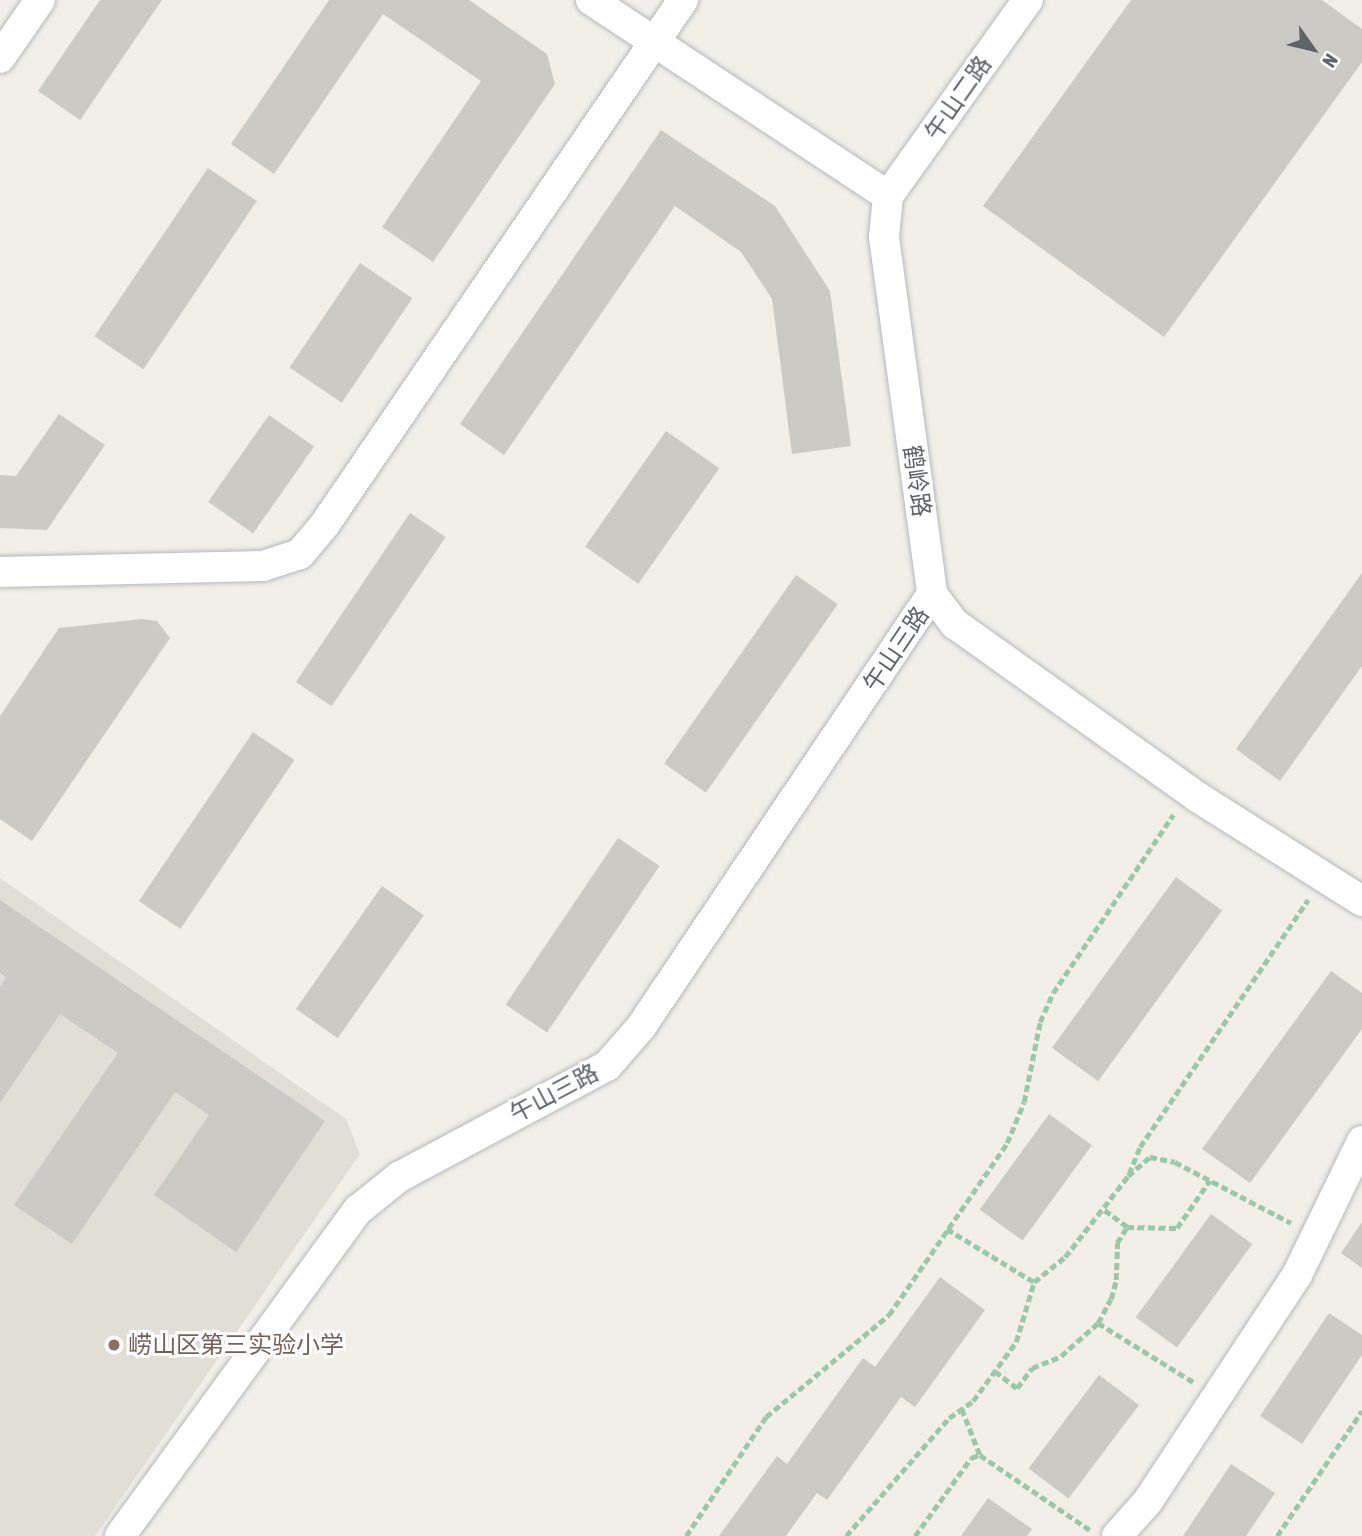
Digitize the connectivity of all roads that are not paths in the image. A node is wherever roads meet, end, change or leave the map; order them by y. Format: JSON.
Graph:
{"nodes":[{"id":1,"x":40,"y":0,"type":"edge"},
{"id":2,"x":591,"y":0,"type":"edge"},
{"id":3,"x":683,"y":0,"type":"edge"},
{"id":4,"x":1028,"y":0,"type":"edge"},
{"id":5,"x":654,"y":41,"type":"junction"},
{"id":6,"x":0,"y":58,"type":"edge"},
{"id":7,"x":888,"y":196,"type":"junction"},
{"id":8,"x":0,"y":572,"type":"edge"},
{"id":9,"x":932,"y":594,"type":"junction"},
{"id":10,"x":1362,"y":901,"type":"edge"},
{"id":11,"x":1362,"y":1141,"type":"edge"},
{"id":12,"x":120,"y":1536,"type":"edge"},
{"id":13,"x":1117,"y":1536,"type":"edge"}],
"edges":[{"from":1,"to":6,"type":"street"},
{"from":2,"to":5,"type":"street"},
{"from":3,"to":5,"type":"street"},
{"from":4,"to":7,"type":"street","name":"午山二路"},
{"from":5,"to":7,"type":"street"},
{"from":5,"to":8,"type":"street"},
{"from":7,"to":9,"type":"street","name":"鹤岭路"},
{"from":9,"to":10,"type":"street","name":"鹤岭路"},
{"from":9,"to":12,"type":"street","name":"午山三路"},
{"from":11,"to":13,"type":"street"}]}
